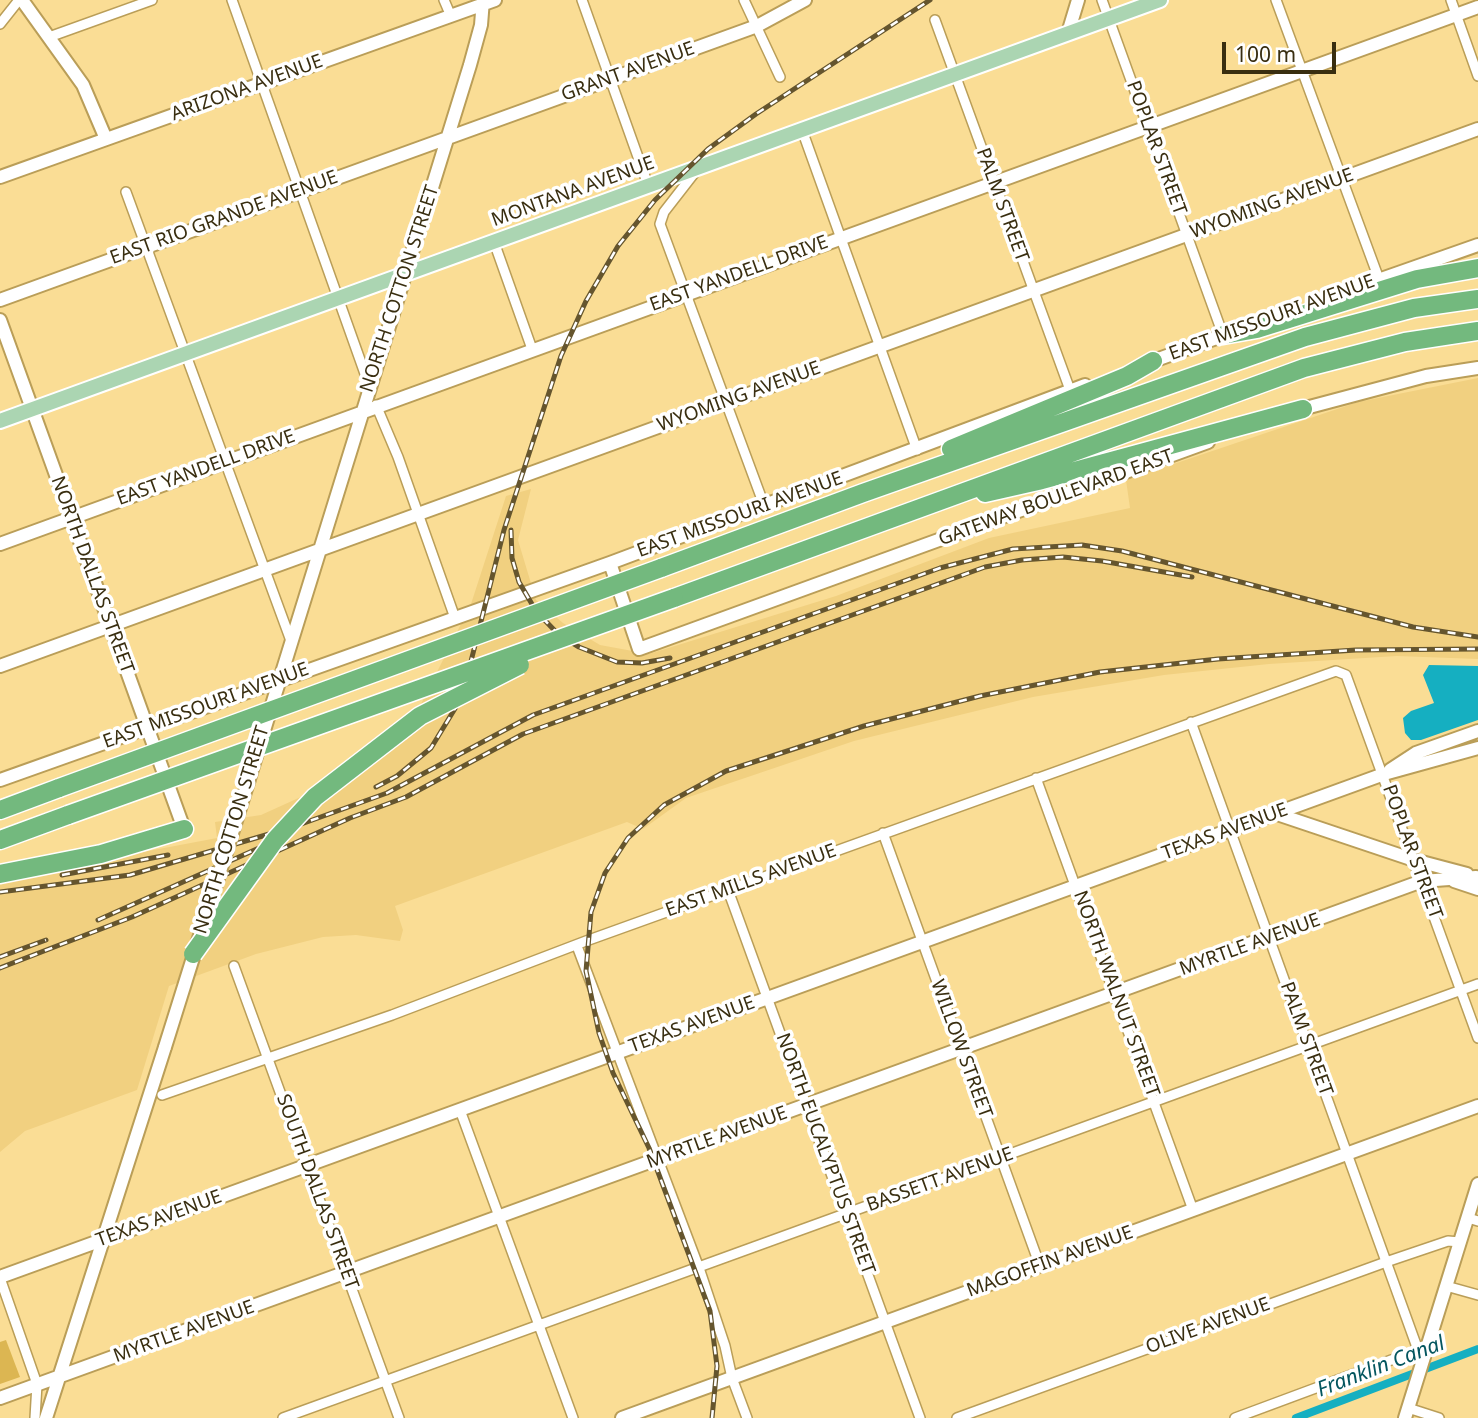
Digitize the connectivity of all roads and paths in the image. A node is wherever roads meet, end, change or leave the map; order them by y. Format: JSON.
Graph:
{"nodes":[{"id":1,"x":20,"y":0,"type":"edge"},
{"id":2,"x":152,"y":0,"type":"edge"},
{"id":3,"x":232,"y":0,"type":"edge"},
{"id":4,"x":444,"y":0,"type":"edge"},
{"id":5,"x":582,"y":0,"type":"edge"},
{"id":6,"x":744,"y":0,"type":"edge"},
{"id":7,"x":805,"y":0,"type":"edge"},
{"id":8,"x":1079,"y":0,"type":"edge"},
{"id":9,"x":1102,"y":0,"type":"edge"},
{"id":10,"x":1160,"y":0,"type":"edge"},
{"id":11,"x":1276,"y":0,"type":"edge"},
{"id":12,"x":1451,"y":0,"type":"edge"},
{"id":13,"x":478,"y":2,"type":"edge"},
{"id":14,"x":1478,"y":7,"type":"edge"},
{"id":15,"x":450,"y":14,"type":"junction"},
{"id":16,"x":1456,"y":15,"type":"junction"},
{"id":17,"x":1108,"y":19,"type":"junction"},
{"id":18,"x":935,"y":20,"type":"dead end"},
{"id":19,"x":0,"y":24,"type":"edge"},
{"id":20,"x":757,"y":26,"type":"junction"},
{"id":21,"x":1068,"y":33,"type":"junction"},
{"id":22,"x":49,"y":37,"type":"junction"},
{"id":23,"x":1302,"y":71,"type":"junction"},
{"id":24,"x":955,"y":75,"type":"junction"},
{"id":25,"x":1478,"y":76,"type":"edge"},
{"id":26,"x":780,"y":77,"type":"dead end"},
{"id":27,"x":610,"y":79,"type":"junction"},
{"id":28,"x":262,"y":82,"type":"junction"},
{"id":29,"x":1148,"y":127,"type":"junction"},
{"id":30,"x":1478,"y":129,"type":"edge"},
{"id":31,"x":802,"y":130,"type":"junction"},
{"id":32,"x":448,"y":137,"type":"junction"},
{"id":33,"x":106,"y":139,"type":"junction"},
{"id":34,"x":699,"y":166,"type":"junction"},
{"id":35,"x":0,"y":177,"type":"edge"},
{"id":36,"x":1342,"y":178,"type":"junction"},
{"id":37,"x":994,"y":183,"type":"junction"},
{"id":38,"x":648,"y":185,"type":"junction"},
{"id":39,"x":301,"y":190,"type":"junction"},
{"id":40,"x":126,"y":192,"type":"dead end"},
{"id":41,"x":1187,"y":234,"type":"junction"},
{"id":42,"x":840,"y":238,"type":"junction"},
{"id":43,"x":494,"y":242,"type":"junction"},
{"id":44,"x":146,"y":247,"type":"junction"},
{"id":45,"x":1478,"y":247,"type":"edge"},
{"id":46,"x":1478,"y":268,"type":"edge"},
{"id":47,"x":405,"y":274,"type":"junction"},
{"id":48,"x":1379,"y":279,"type":"junction"},
{"id":49,"x":1033,"y":290,"type":"junction"},
{"id":50,"x":686,"y":293,"type":"junction"},
{"id":51,"x":341,"y":298,"type":"junction"},
{"id":52,"x":1478,"y":299,"type":"edge"},
{"id":53,"x":0,"y":300,"type":"edge"},
{"id":54,"x":0,"y":320,"type":"edge"},
{"id":55,"x":1478,"y":331,"type":"edge"},
{"id":56,"x":1223,"y":335,"type":"junction"},
{"id":57,"x":880,"y":346,"type":"junction"},
{"id":58,"x":532,"y":349,"type":"junction"},
{"id":59,"x":186,"y":354,"type":"junction"},
{"id":60,"x":1153,"y":361,"type":"junction"},
{"id":61,"x":1478,"y":368,"type":"edge"},
{"id":62,"x":369,"y":385,"type":"junction"},
{"id":63,"x":1070,"y":390,"type":"junction"},
{"id":64,"x":726,"y":402,"type":"junction"},
{"id":65,"x":376,"y":405,"type":"junction"},
{"id":66,"x":1303,"y":409,"type":"junction"},
{"id":67,"x":33,"y":410,"type":"junction"},
{"id":68,"x":361,"y":410,"type":"junction"},
{"id":69,"x":0,"y":421,"type":"edge"},
{"id":70,"x":917,"y":450,"type":"junction"},
{"id":71,"x":226,"y":461,"type":"junction"},
{"id":72,"x":863,"y":493,"type":"junction"},
{"id":73,"x":764,"y":505,"type":"junction"},
{"id":74,"x":920,"y":507,"type":"junction"},
{"id":75,"x":419,"y":514,"type":"junction"},
{"id":76,"x":71,"y":518,"type":"junction"},
{"id":77,"x":0,"y":544,"type":"edge"},
{"id":78,"x":319,"y":550,"type":"junction"},
{"id":79,"x":610,"y":563,"type":"junction"},
{"id":80,"x":264,"y":570,"type":"junction"},
{"id":81,"x":674,"y":598,"type":"junction"},
{"id":82,"x":455,"y":618,"type":"junction"},
{"id":83,"x":111,"y":626,"type":"junction"},
{"id":84,"x":291,"y":641,"type":"junction"},
{"id":85,"x":0,"y":666,"type":"edge"},
{"id":86,"x":314,"y":667,"type":"junction"},
{"id":87,"x":1340,"y":671,"type":"joint"},
{"id":88,"x":279,"y":680,"type":"junction"},
{"id":89,"x":1191,"y":722,"type":"junction"},
{"id":90,"x":146,"y":728,"type":"junction"},
{"id":91,"x":1478,"y":731,"type":"edge"},
{"id":92,"x":1478,"y":739,"type":"edge"},
{"id":93,"x":1478,"y":748,"type":"edge"},
{"id":94,"x":1384,"y":774,"type":"junction"},
{"id":95,"x":1036,"y":778,"type":"junction"},
{"id":96,"x":0,"y":780,"type":"edge"},
{"id":97,"x":0,"y":810,"type":"edge"},
{"id":98,"x":1277,"y":814,"type":"junction"},
{"id":99,"x":184,"y":829,"type":"joint"},
{"id":100,"x":1230,"y":830,"type":"junction"},
{"id":101,"x":883,"y":833,"type":"junction"},
{"id":102,"x":0,"y":840,"type":"edge"},
{"id":103,"x":1414,"y":860,"type":"junction"},
{"id":104,"x":0,"y":874,"type":"edge"},
{"id":105,"x":1446,"y":878,"type":"junction"},
{"id":106,"x":1422,"y":881,"type":"junction"},
{"id":107,"x":1477,"y":881,"type":"edge"},
{"id":108,"x":1077,"y":885,"type":"junction"},
{"id":109,"x":728,"y":890,"type":"junction"},
{"id":110,"x":1269,"y":938,"type":"junction"},
{"id":111,"x":922,"y":942,"type":"junction"},
{"id":112,"x":577,"y":946,"type":"junction"},
{"id":113,"x":193,"y":954,"type":"junction"},
{"id":114,"x":234,"y":966,"type":"dead end"},
{"id":115,"x":1478,"y":984,"type":"edge"},
{"id":116,"x":1462,"y":990,"type":"junction"},
{"id":117,"x":1115,"y":994,"type":"junction"},
{"id":118,"x":769,"y":998,"type":"junction"},
{"id":119,"x":1478,"y":1038,"type":"edge"},
{"id":120,"x":1309,"y":1046,"type":"junction"},
{"id":121,"x":961,"y":1050,"type":"junction"},
{"id":122,"x":618,"y":1052,"type":"junction"},
{"id":123,"x":268,"y":1058,"type":"junction"},
{"id":124,"x":162,"y":1095,"type":"dead end"},
{"id":125,"x":1155,"y":1102,"type":"junction"},
{"id":126,"x":808,"y":1106,"type":"junction"},
{"id":127,"x":1478,"y":1106,"type":"edge"},
{"id":128,"x":460,"y":1110,"type":"junction"},
{"id":129,"x":1347,"y":1155,"type":"junction"},
{"id":130,"x":1001,"y":1158,"type":"junction"},
{"id":131,"x":658,"y":1159,"type":"junction"},
{"id":132,"x":307,"y":1165,"type":"junction"},
{"id":133,"x":1478,"y":1184,"type":"edge"},
{"id":134,"x":1193,"y":1210,"type":"junction"},
{"id":135,"x":847,"y":1214,"type":"junction"},
{"id":136,"x":500,"y":1217,"type":"junction"},
{"id":137,"x":1473,"y":1219,"type":"edge"},
{"id":138,"x":105,"y":1239,"type":"junction"},
{"id":139,"x":1460,"y":1242,"type":"junction"},
{"id":140,"x":1386,"y":1262,"type":"junction"},
{"id":141,"x":1040,"y":1266,"type":"junction"},
{"id":142,"x":699,"y":1268,"type":"junction"},
{"id":143,"x":346,"y":1273,"type":"junction"},
{"id":144,"x":0,"y":1278,"type":"edge"},
{"id":145,"x":1446,"y":1286,"type":"junction"},
{"id":146,"x":1478,"y":1295,"type":"edge"},
{"id":147,"x":885,"y":1322,"type":"junction"},
{"id":148,"x":539,"y":1325,"type":"junction"},
{"id":149,"x":1422,"y":1355,"type":"junction"},
{"id":150,"x":61,"y":1376,"type":"junction"},
{"id":151,"x":732,"y":1378,"type":"junction"},
{"id":152,"x":385,"y":1381,"type":"junction"},
{"id":153,"x":37,"y":1384,"type":"junction"},
{"id":154,"x":0,"y":1398,"type":"edge"},
{"id":155,"x":1406,"y":1413,"type":"edge"},
{"id":156,"x":35,"y":1418,"type":"edge"},
{"id":157,"x":46,"y":1418,"type":"edge"},
{"id":158,"x":283,"y":1418,"type":"edge"},
{"id":159,"x":399,"y":1418,"type":"edge"},
{"id":160,"x":573,"y":1418,"type":"edge"},
{"id":161,"x":622,"y":1418,"type":"edge"},
{"id":162,"x":747,"y":1418,"type":"edge"},
{"id":163,"x":920,"y":1418,"type":"edge"},
{"id":164,"x":957,"y":1418,"type":"edge"},
{"id":165,"x":1236,"y":1418,"type":"edge"},
{"id":166,"x":1438,"y":1418,"type":"edge"}],
"edges":[{"from":1,"to":19,"type":"street"},
{"from":1,"to":22,"type":"main road"},
{"from":2,"to":22,"type":"street"},
{"from":3,"to":28,"type":"street"},
{"from":4,"to":15,"type":"street"},
{"from":5,"to":27,"type":"street"},
{"from":6,"to":20,"type":"street"},
{"from":7,"to":20,"type":"main road","name":"GRANT AVENUE"},
{"from":8,"to":21,"type":"main road"},
{"from":9,"to":17,"type":"street","name":"POPLAR STREET"},
{"from":10,"to":17,"type":"main road","name":"MONTANA AVENUE"},
{"from":11,"to":23,"type":"street"},
{"from":12,"to":16,"type":"street"},
{"from":13,"to":15,"type":"main road","name":"ARIZONA AVENUE"},
{"from":13,"to":32,"type":"main road","name":"NORTH COTTON STREET"},
{"from":14,"to":16,"type":"main road","name":"EAST YANDELL DRIVE"},
{"from":15,"to":28,"type":"main road","name":"ARIZONA AVENUE"},
{"from":16,"to":23,"type":"main road","name":"EAST YANDELL DRIVE"},
{"from":16,"to":25,"type":"street"},
{"from":17,"to":21,"type":"main road","name":"MONTANA AVENUE"},
{"from":17,"to":29,"type":"street","name":"POPLAR STREET"},
{"from":18,"to":24,"type":"street","name":"PALM STREET"},
{"from":20,"to":26,"type":"street"},
{"from":20,"to":27,"type":"main road","name":"GRANT AVENUE"},
{"from":21,"to":24,"type":"main road","name":"MONTANA AVENUE"},
{"from":22,"to":33,"type":"main road"},
{"from":23,"to":29,"type":"main road","name":"EAST YANDELL DRIVE"},
{"from":23,"to":36,"type":"street"},
{"from":24,"to":31,"type":"main road","name":"MONTANA AVENUE"},
{"from":24,"to":37,"type":"street","name":"PALM STREET"},
{"from":27,"to":32,"type":"main road","name":"GRANT AVENUE"},
{"from":27,"to":38,"type":"street"},
{"from":28,"to":33,"type":"main road","name":"ARIZONA AVENUE"},
{"from":28,"to":39,"type":"street"},
{"from":29,"to":37,"type":"main road","name":"EAST YANDELL DRIVE"},
{"from":29,"to":41,"type":"street","name":"POPLAR STREET"},
{"from":30,"to":36,"type":"main road","name":"WYOMING AVENUE"},
{"from":31,"to":34,"type":"main road","name":"MONTANA AVENUE"},
{"from":31,"to":42,"type":"street"},
{"from":32,"to":39,"type":"main road","name":"EAST RIO GRANDE AVENUE"},
{"from":32,"to":47,"type":"main road","name":"NORTH COTTON STREET"},
{"from":33,"to":35,"type":"main road","name":"ARIZONA AVENUE"},
{"from":34,"to":38,"type":"main road","name":"MONTANA AVENUE"},
{"from":34,"to":50,"type":"street"},
{"from":36,"to":41,"type":"main road","name":"WYOMING AVENUE"},
{"from":36,"to":48,"type":"street"},
{"from":37,"to":42,"type":"main road","name":"EAST YANDELL DRIVE"},
{"from":37,"to":49,"type":"street","name":"PALM STREET"},
{"from":38,"to":43,"type":"main road","name":"MONTANA AVENUE"},
{"from":39,"to":44,"type":"main road","name":"EAST RIO GRANDE AVENUE"},
{"from":39,"to":51,"type":"street"},
{"from":40,"to":44,"type":"street"},
{"from":41,"to":49,"type":"main road","name":"WYOMING AVENUE"},
{"from":41,"to":56,"type":"street","name":"POPLAR STREET"},
{"from":42,"to":50,"type":"main road","name":"EAST YANDELL DRIVE"},
{"from":42,"to":57,"type":"street"},
{"from":43,"to":47,"type":"main road","name":"MONTANA AVENUE"},
{"from":43,"to":58,"type":"street"},
{"from":44,"to":53,"type":"main road","name":"EAST RIO GRANDE AVENUE"},
{"from":44,"to":59,"type":"street"},
{"from":45,"to":48,"type":"main road","name":"EAST MISSOURI AVENUE"},
{"from":46,"to":56,"type":"highway"},
{"from":47,"to":51,"type":"main road","name":"MONTANA AVENUE"},
{"from":47,"to":62,"type":"main road","name":"NORTH COTTON STREET"},
{"from":48,"to":56,"type":"main road","name":"EAST MISSOURI AVENUE"},
{"from":49,"to":57,"type":"main road","name":"WYOMING AVENUE"},
{"from":49,"to":63,"type":"street","name":"PALM STREET"},
{"from":50,"to":58,"type":"main road","name":"EAST YANDELL DRIVE"},
{"from":50,"to":64,"type":"street"},
{"from":51,"to":59,"type":"main road","name":"MONTANA AVENUE"},
{"from":51,"to":62,"type":"street"},
{"from":52,"to":72,"type":"highway"},
{"from":54,"to":67,"type":"main road","name":"NORTH DALLAS STREET"},
{"from":55,"to":74,"type":"highway"},
{"from":56,"to":60,"type":"main road","name":"EAST MISSOURI AVENUE"},
{"from":57,"to":64,"type":"main road","name":"WYOMING AVENUE"},
{"from":57,"to":70,"type":"street"},
{"from":58,"to":65,"type":"main road","name":"EAST YANDELL DRIVE"},
{"from":59,"to":67,"type":"main road","name":"MONTANA AVENUE"},
{"from":59,"to":71,"type":"street"},
{"from":60,"to":63,"type":"main road","name":"EAST MISSOURI AVENUE"},
{"from":60,"to":72,"type":"highway"},
{"from":61,"to":66,"type":"main road","name":"GATEWAY BOULEVARD EAST"},
{"from":62,"to":65,"type":"main road"},
{"from":62,"to":68,"type":"main road","name":"NORTH COTTON STREET"},
{"from":63,"to":70,"type":"main road","name":"EAST MISSOURI AVENUE"},
{"from":64,"to":73,"type":"street"},
{"from":64,"to":75,"type":"main road","name":"WYOMING AVENUE"},
{"from":65,"to":68,"type":"main road","name":"EAST YANDELL DRIVE"},
{"from":65,"to":75,"type":"street"},
{"from":66,"to":74,"type":"highway"},
{"from":66,"to":79,"type":"main road","name":"GATEWAY BOULEVARD EAST"},
{"from":67,"to":69,"type":"main road","name":"MONTANA AVENUE"},
{"from":67,"to":76,"type":"main road","name":"NORTH DALLAS STREET"},
{"from":68,"to":71,"type":"main road","name":"EAST YANDELL DRIVE"},
{"from":68,"to":78,"type":"main road","name":"NORTH COTTON STREET"},
{"from":70,"to":73,"type":"main road","name":"EAST MISSOURI AVENUE"},
{"from":71,"to":76,"type":"main road","name":"EAST YANDELL DRIVE"},
{"from":71,"to":80,"type":"street"},
{"from":72,"to":97,"type":"highway","bridge":true},
{"from":73,"to":79,"type":"main road","name":"EAST MISSOURI AVENUE"},
{"from":74,"to":81,"type":"highway"},
{"from":75,"to":78,"type":"main road","name":"WYOMING AVENUE"},
{"from":75,"to":82,"type":"street"},
{"from":76,"to":77,"type":"main road","name":"EAST YANDELL DRIVE"},
{"from":76,"to":83,"type":"main road","name":"NORTH DALLAS STREET"},
{"from":78,"to":80,"type":"main road","name":"WYOMING AVENUE"},
{"from":78,"to":84,"type":"main road","name":"NORTH COTTON STREET"},
{"from":79,"to":82,"type":"main road","name":"EAST MISSOURI AVENUE"},
{"from":80,"to":83,"type":"main road","name":"WYOMING AVENUE"},
{"from":80,"to":84,"type":"street"},
{"from":81,"to":102,"type":"highway","bridge":true},
{"from":81,"to":113,"type":"highway","bridge":true},
{"from":82,"to":86,"type":"main road","name":"EAST MISSOURI AVENUE"},
{"from":83,"to":85,"type":"main road","name":"WYOMING AVENUE"},
{"from":83,"to":90,"type":"main road","name":"NORTH DALLAS STREET"},
{"from":84,"to":86,"type":"main road"},
{"from":84,"to":88,"type":"main road","name":"NORTH COTTON STREET"},
{"from":86,"to":88,"type":"main road","name":"EAST MISSOURI AVENUE"},
{"from":87,"to":89,"type":"street","name":"EAST MILLS AVENUE"},
{"from":87,"to":94,"type":"street","name":"POPLAR STREET"},
{"from":88,"to":90,"type":"main road","name":"EAST MISSOURI AVENUE"},
{"from":88,"to":113,"type":"main road","name":"NORTH COTTON STREET","bridge":true},
{"from":89,"to":95,"type":"street","name":"EAST MILLS AVENUE"},
{"from":89,"to":100,"type":"street","name":"PALM STREET"},
{"from":90,"to":96,"type":"main road","name":"EAST MISSOURI AVENUE"},
{"from":90,"to":99,"type":"main road","name":"NORTH DALLAS STREET"},
{"from":91,"to":94,"type":"main road","name":"TEXAS AVENUE"},
{"from":92,"to":94,"type":"main road"},
{"from":93,"to":94,"type":"main road","name":"TEXAS AVENUE"},
{"from":94,"to":98,"type":"main road","name":"TEXAS AVENUE"},
{"from":94,"to":103,"type":"street","name":"POPLAR STREET"},
{"from":95,"to":101,"type":"street","name":"EAST MILLS AVENUE"},
{"from":95,"to":108,"type":"street","name":"NORTH WALNUT STREET"},
{"from":98,"to":100,"type":"main road","name":"TEXAS AVENUE"},
{"from":98,"to":103,"type":"main road"},
{"from":99,"to":104,"type":"highway"},
{"from":100,"to":108,"type":"main road","name":"TEXAS AVENUE"},
{"from":100,"to":110,"type":"street","name":"PALM STREET"},
{"from":101,"to":109,"type":"street","name":"EAST MILLS AVENUE"},
{"from":101,"to":111,"type":"street","name":"WILLOW STREET"},
{"from":103,"to":105,"type":"main road"},
{"from":103,"to":106,"type":"street","name":"POPLAR STREET"},
{"from":103,"to":107,"type":"main road"},
{"from":105,"to":106,"type":"main road","name":"MYRTLE AVENUE"},
{"from":105,"to":107,"type":"main road","name":"MYRTLE AVENUE"},
{"from":106,"to":110,"type":"main road","name":"MYRTLE AVENUE"},
{"from":106,"to":116,"type":"street","name":"POPLAR STREET"},
{"from":108,"to":111,"type":"main road","name":"TEXAS AVENUE"},
{"from":108,"to":117,"type":"street","name":"NORTH WALNUT STREET"},
{"from":109,"to":112,"type":"street","name":"EAST MILLS AVENUE"},
{"from":109,"to":118,"type":"street","name":"NORTH EUCALYPTUS STREET"},
{"from":110,"to":117,"type":"main road","name":"MYRTLE AVENUE"},
{"from":110,"to":120,"type":"street","name":"PALM STREET"},
{"from":111,"to":118,"type":"main road","name":"TEXAS AVENUE"},
{"from":111,"to":121,"type":"street","name":"WILLOW STREET"},
{"from":112,"to":122,"type":"street"},
{"from":112,"to":123,"type":"street","name":"EAST MILLS AVENUE"},
{"from":113,"to":138,"type":"main road","name":"NORTH COTTON STREET","bridge":true},
{"from":114,"to":123,"type":"street","name":"SOUTH DALLAS STREET"},
{"from":115,"to":116,"type":"street","name":"BASSETT AVENUE"},
{"from":116,"to":119,"type":"street","name":"POPLAR STREET"},
{"from":116,"to":120,"type":"street","name":"BASSETT AVENUE"},
{"from":117,"to":121,"type":"main road","name":"MYRTLE AVENUE"},
{"from":117,"to":125,"type":"street","name":"NORTH WALNUT STREET"},
{"from":118,"to":122,"type":"main road","name":"TEXAS AVENUE"},
{"from":118,"to":126,"type":"street","name":"NORTH EUCALYPTUS STREET"},
{"from":120,"to":125,"type":"street","name":"BASSETT AVENUE"},
{"from":120,"to":129,"type":"street","name":"PALM STREET"},
{"from":121,"to":126,"type":"main road","name":"MYRTLE AVENUE"},
{"from":121,"to":130,"type":"street","name":"WILLOW STREET"},
{"from":122,"to":128,"type":"main road","name":"TEXAS AVENUE"},
{"from":122,"to":131,"type":"street"},
{"from":123,"to":124,"type":"street","name":"EAST MILLS AVENUE"},
{"from":123,"to":132,"type":"street","name":"SOUTH DALLAS STREET"},
{"from":125,"to":130,"type":"street","name":"BASSETT AVENUE"},
{"from":125,"to":134,"type":"street","name":"NORTH WALNUT STREET"},
{"from":126,"to":131,"type":"main road","name":"MYRTLE AVENUE"},
{"from":126,"to":135,"type":"street","name":"NORTH EUCALYPTUS STREET"},
{"from":127,"to":129,"type":"main road","name":"MAGOFFIN AVENUE"},
{"from":128,"to":132,"type":"main road","name":"TEXAS AVENUE"},
{"from":128,"to":136,"type":"street"},
{"from":129,"to":134,"type":"main road","name":"MAGOFFIN AVENUE"},
{"from":129,"to":140,"type":"street","name":"PALM STREET"},
{"from":130,"to":135,"type":"street","name":"BASSETT AVENUE"},
{"from":130,"to":141,"type":"street","name":"WILLOW STREET"},
{"from":131,"to":136,"type":"main road","name":"MYRTLE AVENUE"},
{"from":131,"to":142,"type":"street"},
{"from":132,"to":138,"type":"main road","name":"TEXAS AVENUE"},
{"from":132,"to":143,"type":"street","name":"SOUTH DALLAS STREET"},
{"from":133,"to":137,"type":"main road"},
{"from":134,"to":141,"type":"main road","name":"MAGOFFIN AVENUE"},
{"from":135,"to":142,"type":"street","name":"BASSETT AVENUE"},
{"from":135,"to":147,"type":"street","name":"NORTH EUCALYPTUS STREET"},
{"from":136,"to":143,"type":"main road","name":"MYRTLE AVENUE"},
{"from":136,"to":148,"type":"street"},
{"from":137,"to":139,"type":"main road"},
{"from":138,"to":144,"type":"main road","name":"TEXAS AVENUE"},
{"from":138,"to":150,"type":"main road","name":"NORTH COTTON STREET"},
{"from":139,"to":140,"type":"street","name":"OLIVE AVENUE"},
{"from":139,"to":145,"type":"main road"},
{"from":140,"to":149,"type":"street","name":"PALM STREET"},
{"from":140,"to":164,"type":"street","name":"OLIVE AVENUE"},
{"from":141,"to":147,"type":"main road","name":"MAGOFFIN AVENUE"},
{"from":142,"to":148,"type":"street","name":"BASSETT AVENUE"},
{"from":142,"to":151,"type":"street"},
{"from":143,"to":150,"type":"main road","name":"MYRTLE AVENUE"},
{"from":143,"to":152,"type":"street","name":"SOUTH DALLAS STREET"},
{"from":144,"to":153,"type":"street"},
{"from":145,"to":146,"type":"street"},
{"from":145,"to":149,"type":"main road"},
{"from":147,"to":151,"type":"main road","name":"MAGOFFIN AVENUE"},
{"from":147,"to":163,"type":"street","name":"NORTH EUCALYPTUS STREET"},
{"from":148,"to":152,"type":"street","name":"BASSETT AVENUE"},
{"from":148,"to":160,"type":"street"},
{"from":149,"to":155,"type":"main road"},
{"from":149,"to":165,"type":"street"},
{"from":150,"to":153,"type":"main road","name":"MYRTLE AVENUE"},
{"from":150,"to":157,"type":"main road","name":"NORTH COTTON STREET"},
{"from":151,"to":161,"type":"main road","name":"MAGOFFIN AVENUE"},
{"from":151,"to":162,"type":"street"},
{"from":152,"to":158,"type":"street","name":"BASSETT AVENUE"},
{"from":152,"to":159,"type":"street","name":"SOUTH DALLAS STREET"},
{"from":153,"to":154,"type":"main road","name":"MYRTLE AVENUE"},
{"from":153,"to":156,"type":"street"},
{"from":155,"to":166,"type":"street"}]}
